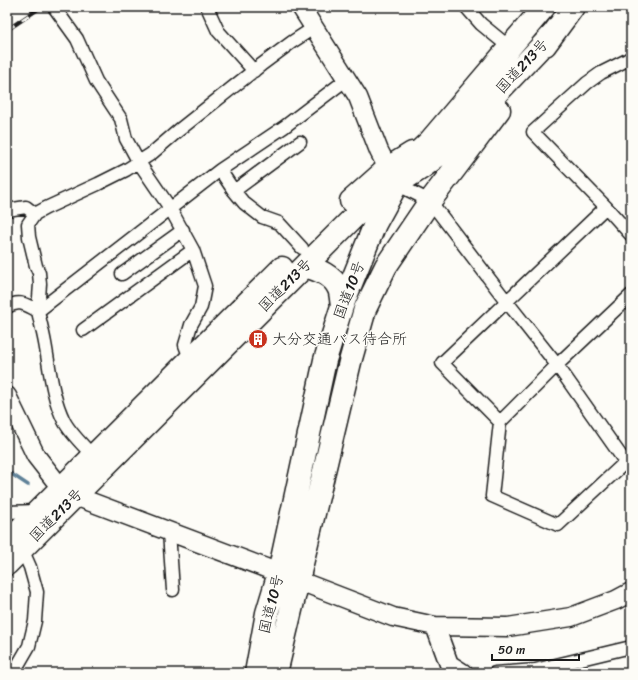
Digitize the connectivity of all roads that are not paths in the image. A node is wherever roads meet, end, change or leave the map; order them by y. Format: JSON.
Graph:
{"nodes":[{"id":1,"x":54,"y":7,"type":"edge"},
{"id":2,"x":207,"y":7,"type":"edge"},
{"id":3,"x":301,"y":7,"type":"edge"},
{"id":4,"x":466,"y":7,"type":"edge"},
{"id":5,"x":544,"y":7,"type":"edge"},
{"id":6,"x":573,"y":7,"type":"edge"},
{"id":7,"x":314,"y":27,"type":"junction"},
{"id":8,"x":554,"y":33,"type":"junction"},
{"id":9,"x":510,"y":48,"type":"junction"},
{"id":10,"x":631,"y":57,"type":"edge"},
{"id":11,"x":254,"y":71,"type":"junction"},
{"id":12,"x":347,"y":79,"type":"junction"},
{"id":13,"x":300,"y":142,"type":"dead end"},
{"id":14,"x":138,"y":161,"type":"junction"},
{"id":15,"x":220,"y":170,"type":"junction"},
{"id":16,"x":392,"y":176,"type":"junction"},
{"id":17,"x":234,"y":191,"type":"junction"},
{"id":18,"x":430,"y":201,"type":"junction"},
{"id":19,"x":606,"y":207,"type":"junction"},
{"id":20,"x":170,"y":208,"type":"junction"},
{"id":21,"x":7,"y":210,"type":"edge"},
{"id":22,"x":35,"y":214,"type":"junction"},
{"id":23,"x":183,"y":230,"type":"junction"},
{"id":24,"x":631,"y":235,"type":"edge"},
{"id":25,"x":193,"y":250,"type":"junction"},
{"id":26,"x":303,"y":257,"type":"junction"},
{"id":27,"x":122,"y":274,"type":"dead end"},
{"id":28,"x":631,"y":295,"type":"edge"},
{"id":29,"x":507,"y":302,"type":"junction"},
{"id":30,"x":342,"y":306,"type":"junction"},
{"id":31,"x":7,"y":307,"type":"edge"},
{"id":32,"x":38,"y":311,"type":"junction"},
{"id":33,"x":83,"y":330,"type":"dead end"},
{"id":34,"x":190,"y":358,"type":"junction"},
{"id":35,"x":557,"y":365,"type":"junction"},
{"id":36,"x":7,"y":396,"type":"edge"},
{"id":37,"x":500,"y":422,"type":"junction"},
{"id":38,"x":93,"y":456,"type":"junction"},
{"id":39,"x":629,"y":463,"type":"edge"},
{"id":40,"x":68,"y":492,"type":"junction"},
{"id":41,"x":38,"y":511,"type":"junction"},
{"id":42,"x":7,"y":512,"type":"edge"},
{"id":43,"x":169,"y":532,"type":"junction"},
{"id":44,"x":14,"y":543,"type":"edge"},
{"id":45,"x":7,"y":564,"type":"edge"},
{"id":46,"x":289,"y":577,"type":"junction"},
{"id":47,"x":173,"y":590,"type":"dead end"},
{"id":48,"x":631,"y":592,"type":"edge"},
{"id":49,"x":435,"y":626,"type":"junction"},
{"id":50,"x":631,"y":647,"type":"edge"},
{"id":51,"x":18,"y":670,"type":"edge"},
{"id":52,"x":256,"y":673,"type":"edge"},
{"id":53,"x":276,"y":673,"type":"edge"},
{"id":54,"x":463,"y":673,"type":"edge"},
{"id":55,"x":495,"y":673,"type":"edge"}],
"edges":[{"from":1,"to":14,"type":"street"},
{"from":2,"to":11,"type":"street"},
{"from":3,"to":7,"type":"street"},
{"from":4,"to":9,"type":"street"},
{"from":5,"to":9,"type":"highway","name":"国道10号"},
{"from":6,"to":8,"type":"highway","name":"国道10号"},
{"from":7,"to":11,"type":"street"},
{"from":7,"to":12,"type":"street"},
{"from":8,"to":16,"type":"highway","name":"国道213号"},
{"from":8,"to":18,"type":"highway","name":"国道10号"},
{"from":9,"to":16,"type":"highway","name":"国道10号"},
{"from":10,"to":19,"type":"street"},
{"from":11,"to":14,"type":"street"},
{"from":12,"to":15,"type":"street"},
{"from":12,"to":16,"type":"street"},
{"from":13,"to":17,"type":"street"},
{"from":14,"to":20,"type":"street"},
{"from":14,"to":22,"type":"street"},
{"from":15,"to":17,"type":"street"},
{"from":15,"to":20,"type":"street"},
{"from":16,"to":18,"type":"street"},
{"from":16,"to":26,"type":"highway","name":"国道213号"},
{"from":16,"to":30,"type":"highway","name":"国道10号"},
{"from":17,"to":26,"type":"street"},
{"from":18,"to":29,"type":"street"},
{"from":18,"to":46,"type":"highway","name":"国道10号"},
{"from":19,"to":24,"type":"street"},
{"from":19,"to":29,"type":"street"},
{"from":20,"to":23,"type":"street"},
{"from":20,"to":32,"type":"street"},
{"from":21,"to":22,"type":"street"},
{"from":22,"to":32,"type":"street"},
{"from":23,"to":25,"type":"street"},
{"from":23,"to":27,"type":"street"},
{"from":25,"to":33,"type":"street"},
{"from":25,"to":34,"type":"street"},
{"from":26,"to":30,"type":"highway"},
{"from":26,"to":34,"type":"highway","name":"国道213号"},
{"from":26,"to":40,"type":"highway","name":"国道213号"},
{"from":28,"to":35,"type":"street"},
{"from":29,"to":35,"type":"street"},
{"from":29,"to":37,"type":"street"},
{"from":30,"to":46,"type":"highway","name":"国道10号"},
{"from":31,"to":32,"type":"street"},
{"from":32,"to":38,"type":"street"},
{"from":34,"to":38,"type":"highway","name":"国道213号"},
{"from":35,"to":37,"type":"street"},
{"from":35,"to":39,"type":"street"},
{"from":36,"to":40,"type":"street"},
{"from":37,"to":39,"type":"street"},
{"from":38,"to":40,"type":"highway","name":"国道213号"},
{"from":40,"to":41,"type":"highway","name":"国道213号"},
{"from":40,"to":43,"type":"street"},
{"from":40,"to":44,"type":"highway","name":"国道213号"},
{"from":41,"to":42,"type":"street"},
{"from":41,"to":44,"type":"highway","name":"国道213号"},
{"from":43,"to":46,"type":"street"},
{"from":43,"to":47,"type":"street"},
{"from":44,"to":45,"type":"highway","name":"国道213号"},
{"from":44,"to":51,"type":"street"},
{"from":46,"to":49,"type":"street"},
{"from":46,"to":52,"type":"highway","name":"国道10号"},
{"from":46,"to":53,"type":"highway","name":"国道10号"},
{"from":48,"to":49,"type":"street"},
{"from":49,"to":54,"type":"street"},
{"from":50,"to":55,"type":"street"}]}
